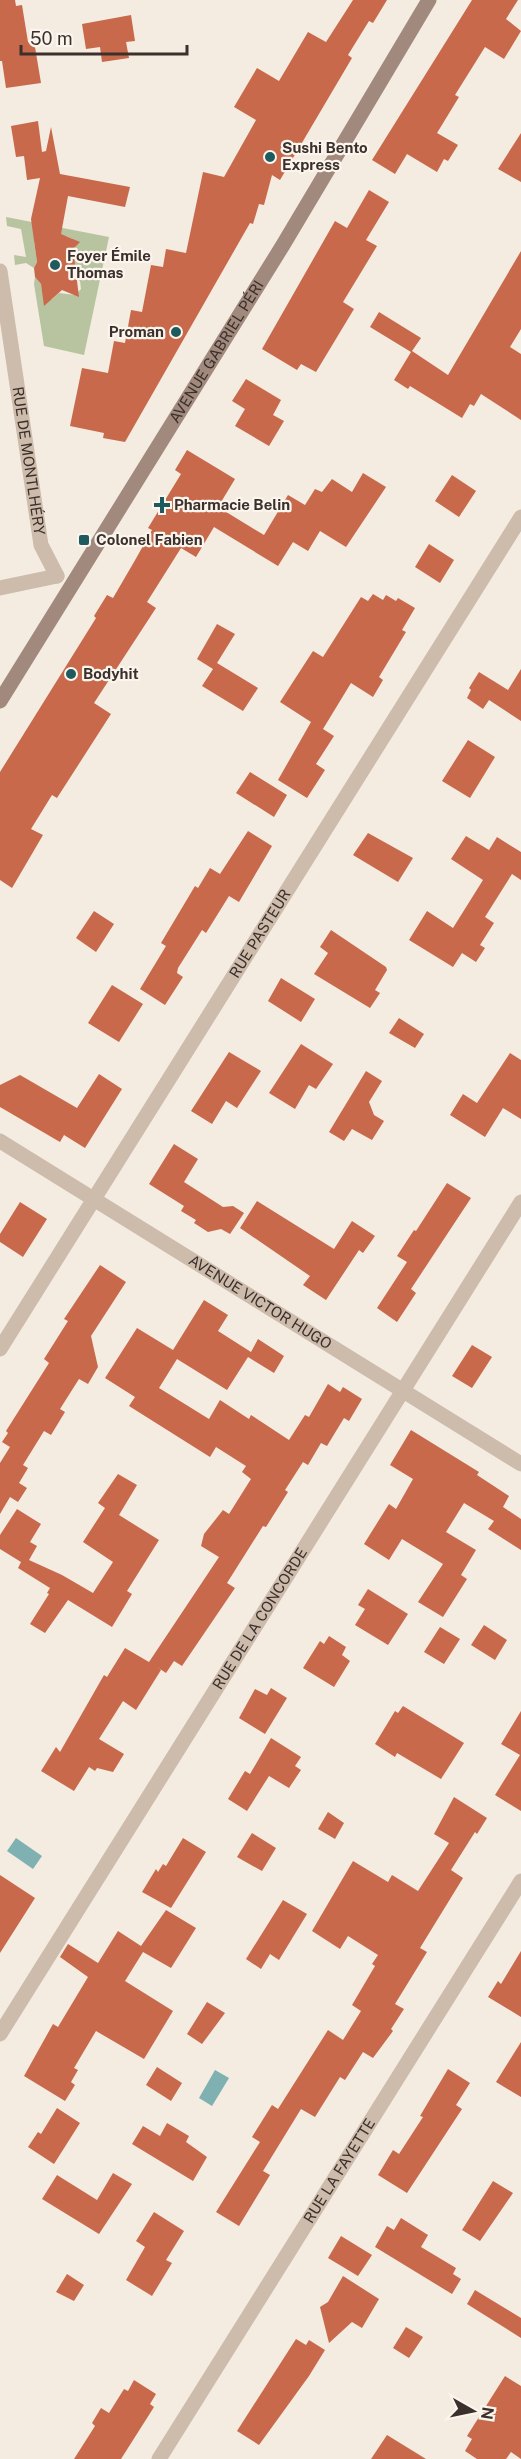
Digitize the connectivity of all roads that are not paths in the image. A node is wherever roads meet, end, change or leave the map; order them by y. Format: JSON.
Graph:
{"nodes":[{"id":1,"x":429,"y":0,"type":"edge"},
{"id":2,"x":0,"y":271,"type":"edge"},
{"id":3,"x":521,"y":517,"type":"edge"},
{"id":4,"x":57,"y":576,"type":"junction"},
{"id":5,"x":73,"y":586,"type":"junction"},
{"id":6,"x":0,"y":588,"type":"edge"},
{"id":7,"x":0,"y":701,"type":"edge"},
{"id":8,"x":0,"y":1141,"type":"edge"},
{"id":9,"x":93,"y":1199,"type":"junction"},
{"id":10,"x":521,"y":1202,"type":"edge"},
{"id":11,"x":0,"y":1349,"type":"edge"},
{"id":12,"x":402,"y":1391,"type":"junction"},
{"id":13,"x":521,"y":1464,"type":"edge"},
{"id":14,"x":521,"y":1881,"type":"edge"},
{"id":15,"x":0,"y":2034,"type":"edge"},
{"id":16,"x":159,"y":2459,"type":"edge"}],
"edges":[{"from":1,"to":5,"type":"street","name":"AVENUE GABRIEL PÉRI"},
{"from":2,"to":4,"type":"street","name":"RUE DE MONTLHÉRY"},
{"from":3,"to":9,"type":"street","name":"RUE PASTEUR"},
{"from":4,"to":5,"type":"street"},
{"from":4,"to":6,"type":"street"},
{"from":5,"to":7,"type":"street","name":"AVENUE GABRIEL PÉRI"},
{"from":8,"to":9,"type":"street","name":"AVENUE VICTOR HUGO"},
{"from":9,"to":11,"type":"street","name":"RUE PASTEUR"},
{"from":9,"to":12,"type":"street","name":"AVENUE VICTOR HUGO"},
{"from":10,"to":12,"type":"street","name":"RUE DE LA CONCORDE"},
{"from":12,"to":13,"type":"street","name":"AVENUE VICTOR HUGO"},
{"from":12,"to":15,"type":"street","name":"RUE DE LA CONCORDE"},
{"from":14,"to":16,"type":"street","name":"RUE LA FAYETTE"}]}
